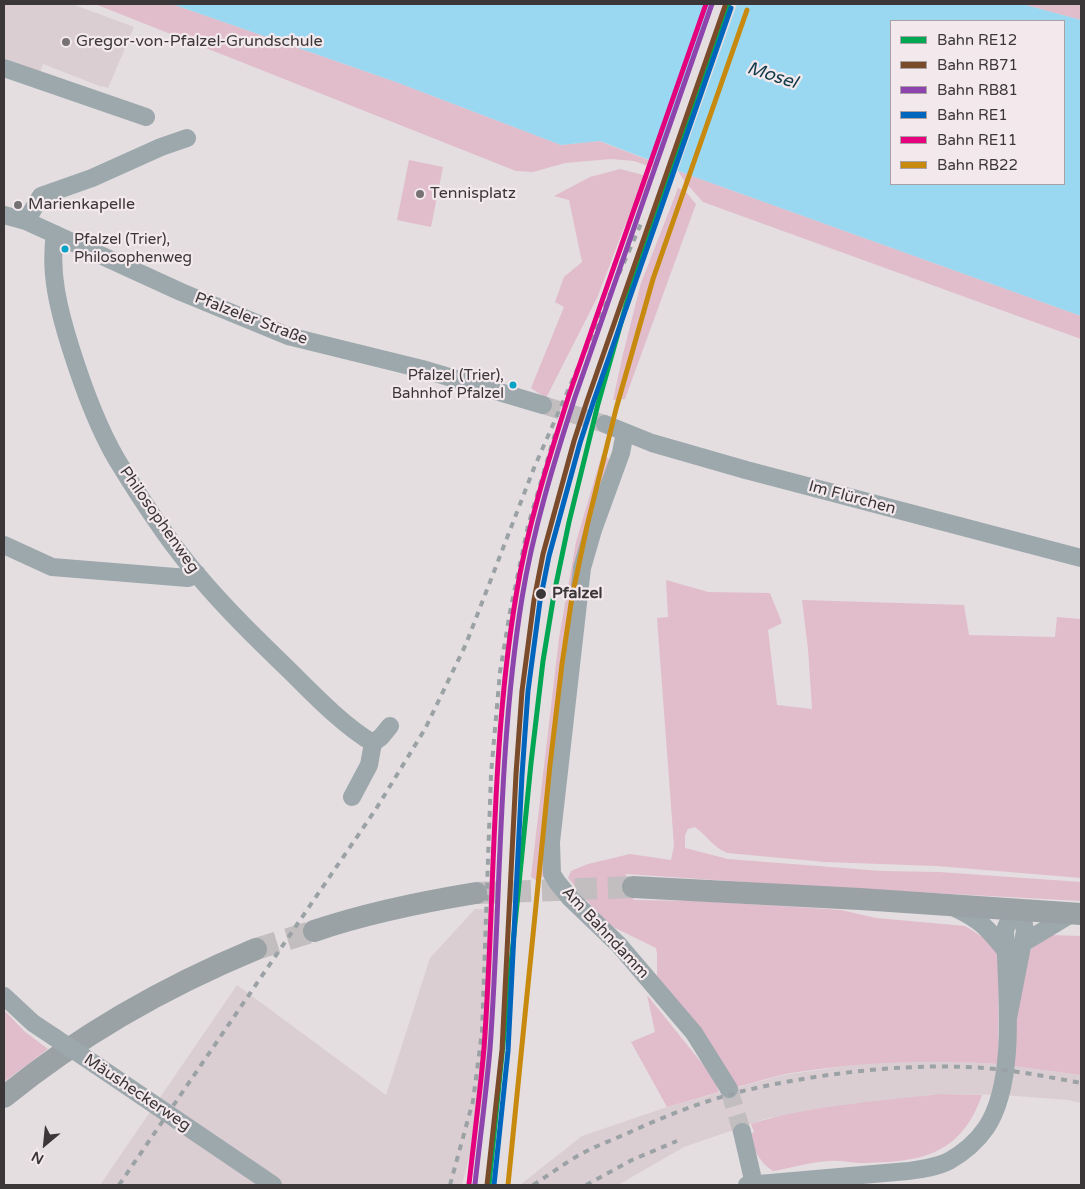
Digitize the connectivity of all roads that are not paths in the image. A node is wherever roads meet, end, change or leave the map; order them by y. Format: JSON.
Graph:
{"nodes":[{"id":1,"x":4,"y":68,"type":"edge"},
{"id":2,"x":146,"y":117,"type":"dead end"},
{"id":3,"x":188,"y":138,"type":"dead end"},
{"id":4,"x":4,"y":215,"type":"edge"},
{"id":5,"x":26,"y":221,"type":"junction"},
{"id":6,"x":55,"y":234,"type":"junction"},
{"id":7,"x":543,"y":405,"type":"tunnel mouth"},
{"id":8,"x":604,"y":424,"type":"tunnel mouth"},
{"id":9,"x":625,"y":432,"type":"junction"},
{"id":10,"x":4,"y":544,"type":"edge"},
{"id":11,"x":1081,"y":558,"type":"edge"},
{"id":12,"x":197,"y":574,"type":"junction"},
{"id":13,"x":390,"y":726,"type":"dead end"},
{"id":14,"x":373,"y":743,"type":"junction"},
{"id":15,"x":352,"y":797,"type":"dead end"},
{"id":16,"x":633,"y":886,"type":"tunnel mouth"},
{"id":17,"x":476,"y":893,"type":"tunnel mouth"},
{"id":18,"x":950,"y":906,"type":"junction"},
{"id":19,"x":1017,"y":910,"type":"junction"},
{"id":20,"x":1076,"y":914,"type":"edge"},
{"id":21,"x":314,"y":931,"type":"tunnel mouth"},
{"id":22,"x":1023,"y":943,"type":"junction"},
{"id":23,"x":256,"y":949,"type":"tunnel mouth"},
{"id":24,"x":1006,"y":952,"type":"junction"},
{"id":25,"x":4,"y":996,"type":"edge"},
{"id":26,"x":1008,"y":1018,"type":"junction"},
{"id":27,"x":729,"y":1089,"type":"tunnel mouth"},
{"id":28,"x":4,"y":1097,"type":"edge"},
{"id":29,"x":742,"y":1132,"type":"tunnel mouth"},
{"id":30,"x":273,"y":1185,"type":"edge"},
{"id":31,"x":751,"y":1185,"type":"edge"}],
"edges":[{"from":1,"to":2,"type":"street"},
{"from":3,"to":5,"type":"street"},
{"from":4,"to":5,"type":"street","name":"Pfalzeler Straße"},
{"from":5,"to":6,"type":"street","name":"Pfalzeler Straße"},
{"from":6,"to":7,"type":"street","name":"Pfalzeler Straße"},
{"from":6,"to":12,"type":"street","name":"Philosophenweg"},
{"from":8,"to":9,"type":"street"},
{"from":9,"to":11,"type":"street","name":"Im Flürchen"},
{"from":9,"to":27,"type":"street","name":"Am Bahndamm"},
{"from":10,"to":12,"type":"street"},
{"from":12,"to":14,"type":"street","name":"Philosophenweg"},
{"from":13,"to":14,"type":"street"},
{"from":14,"to":15,"type":"street"},
{"from":16,"to":18,"type":"main road"},
{"from":17,"to":21,"type":"main road"},
{"from":18,"to":19,"type":"main road"},
{"from":18,"to":24,"type":"street"},
{"from":19,"to":20,"type":"main road"},
{"from":19,"to":22,"type":"street"},
{"from":19,"to":24,"type":"street"},
{"from":20,"to":22,"type":"street"},
{"from":22,"to":26,"type":"street"},
{"from":23,"to":28,"type":"main road"},
{"from":24,"to":26,"type":"street"},
{"from":25,"to":30,"type":"street","name":"Mäusheckerweg","bridge":true},
{"from":26,"to":31,"type":"street"},
{"from":29,"to":31,"type":"street"}]}
